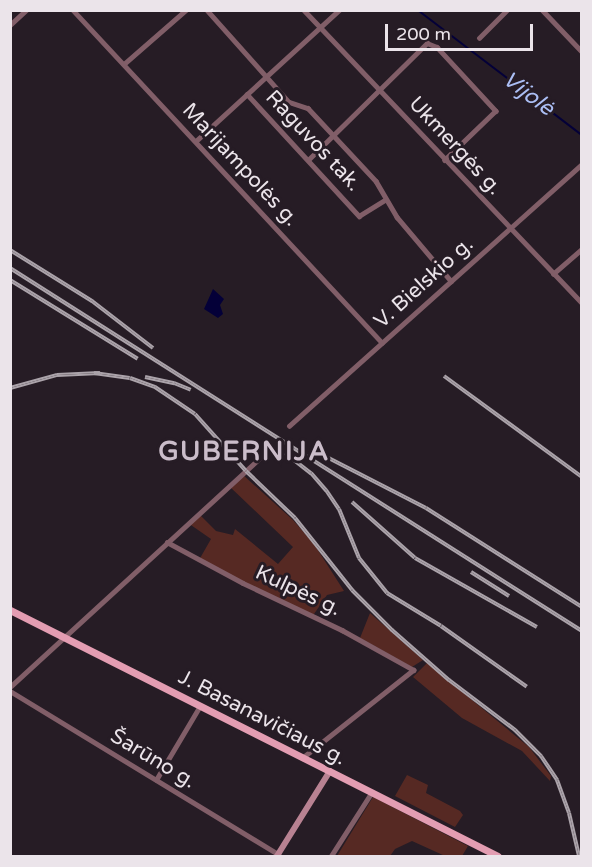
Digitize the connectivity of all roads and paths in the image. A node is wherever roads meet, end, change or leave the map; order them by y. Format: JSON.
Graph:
{"nodes":[{"id":1,"x":26,"y":10,"type":"edge"},
{"id":2,"x":73,"y":10,"type":"edge"},
{"id":3,"x":186,"y":10,"type":"edge"},
{"id":4,"x":207,"y":10,"type":"edge"},
{"id":5,"x":304,"y":10,"type":"edge"},
{"id":6,"x":339,"y":10,"type":"edge"},
{"id":7,"x":507,"y":10,"type":"edge"},
{"id":8,"x":542,"y":10,"type":"edge"},
{"id":9,"x":10,"y":25,"type":"edge"},
{"id":10,"x":320,"y":27,"type":"junction"},
{"id":11,"x":479,"y":38,"type":"dead end"},
{"id":12,"x":582,"y":52,"type":"edge"},
{"id":13,"x":124,"y":64,"type":"junction"},
{"id":14,"x":266,"y":77,"type":"junction"},
{"id":15,"x":381,"y":90,"type":"junction"},
{"id":16,"x":247,"y":94,"type":"junction"},
{"id":17,"x":332,"y":135,"type":"junction"},
{"id":18,"x":196,"y":141,"type":"junction"},
{"id":19,"x":308,"y":160,"type":"junction"},
{"id":20,"x":445,"y":160,"type":"junction"},
{"id":21,"x":582,"y":164,"type":"edge"},
{"id":22,"x":385,"y":200,"type":"junction"},
{"id":23,"x":510,"y":228,"type":"junction"},
{"id":24,"x":582,"y":249,"type":"edge"},
{"id":25,"x":554,"y":274,"type":"junction"},
{"id":26,"x":451,"y":281,"type":"junction"},
{"id":27,"x":582,"y":303,"type":"edge"},
{"id":28,"x":382,"y":343,"type":"junction"},
{"id":29,"x":289,"y":426,"type":"dead end"},
{"id":30,"x":269,"y":450,"type":"dead end"},
{"id":31,"x":167,"y":543,"type":"junction"},
{"id":32,"x":10,"y":610,"type":"edge"},
{"id":33,"x":63,"y":636,"type":"junction"},
{"id":34,"x":10,"y":687,"type":"edge"},
{"id":35,"x":10,"y":691,"type":"edge"},
{"id":36,"x":200,"y":706,"type":"junction"},
{"id":37,"x":303,"y":758,"type":"junction"},
{"id":38,"x":330,"y":771,"type":"junction"},
{"id":39,"x":156,"y":780,"type":"junction"},
{"id":40,"x":372,"y":792,"type":"junction"},
{"id":41,"x":278,"y":855,"type":"edge"},
{"id":42,"x":332,"y":856,"type":"edge"},
{"id":43,"x":498,"y":856,"type":"edge"}],
"edges":[{"from":1,"to":9,"type":"street"},
{"from":2,"to":13,"type":"street","name":"Marijampolės g."},
{"from":3,"to":13,"type":"street"},
{"from":4,"to":14,"type":"street","name":"Raguvos tak."},
{"from":5,"to":10,"type":"street","name":"Ukmergės g."},
{"from":6,"to":10,"type":"street"},
{"from":7,"to":11,"type":"street"},
{"from":8,"to":12,"type":"street"},
{"from":10,"to":14,"type":"street"},
{"from":10,"to":15,"type":"street","name":"Ukmergės g."},
{"from":13,"to":18,"type":"street","name":"Marijampolės g."},
{"from":14,"to":16,"type":"street"},
{"from":14,"to":17,"type":"street","name":"Raguvos tak."},
{"from":15,"to":17,"type":"street"},
{"from":15,"to":20,"type":"street","name":"Ukmergės g."},
{"from":15,"to":20,"type":"street"},
{"from":16,"to":18,"type":"street"},
{"from":16,"to":19,"type":"street","name":"Raguvos tak."},
{"from":17,"to":19,"type":"street"},
{"from":17,"to":22,"type":"street","name":"Raguvos tak."},
{"from":18,"to":28,"type":"street","name":"Marijampolės g."},
{"from":19,"to":22,"type":"street","name":"Raguvos tak."},
{"from":20,"to":23,"type":"street","name":"Ukmergės g."},
{"from":21,"to":23,"type":"street","name":"V. Bielskio g."},
{"from":22,"to":26,"type":"street","name":"Raguvos tak."},
{"from":23,"to":25,"type":"street","name":"Ukmergės g."},
{"from":23,"to":26,"type":"street","name":"V. Bielskio g."},
{"from":24,"to":25,"type":"street"},
{"from":25,"to":27,"type":"street","name":"Ukmergės g."},
{"from":26,"to":28,"type":"street","name":"V. Bielskio g."},
{"from":28,"to":29,"type":"street","name":"V. Bielskio g."},
{"from":30,"to":31,"type":"street"},
{"from":31,"to":33,"type":"street"},
{"from":31,"to":37,"type":"street","name":"Kulpės g."},
{"from":32,"to":33,"type":"main road","name":"J. Basanavičiaus g."},
{"from":33,"to":34,"type":"street"},
{"from":33,"to":36,"type":"main road","name":"J. Basanavičiaus g."},
{"from":35,"to":39,"type":"street","name":"Šarūno g."},
{"from":36,"to":37,"type":"main road","name":"J. Basanavičiaus g."},
{"from":36,"to":39,"type":"street"},
{"from":37,"to":38,"type":"main road","name":"J. Basanavičiaus g."},
{"from":38,"to":40,"type":"main road","name":"J. Basanavičiaus g."},
{"from":38,"to":41,"type":"main road"},
{"from":39,"to":41,"type":"street","name":"Šarūno g."},
{"from":40,"to":42,"type":"street"},
{"from":40,"to":43,"type":"main road","name":"J. Basanavičiaus g."}]}
